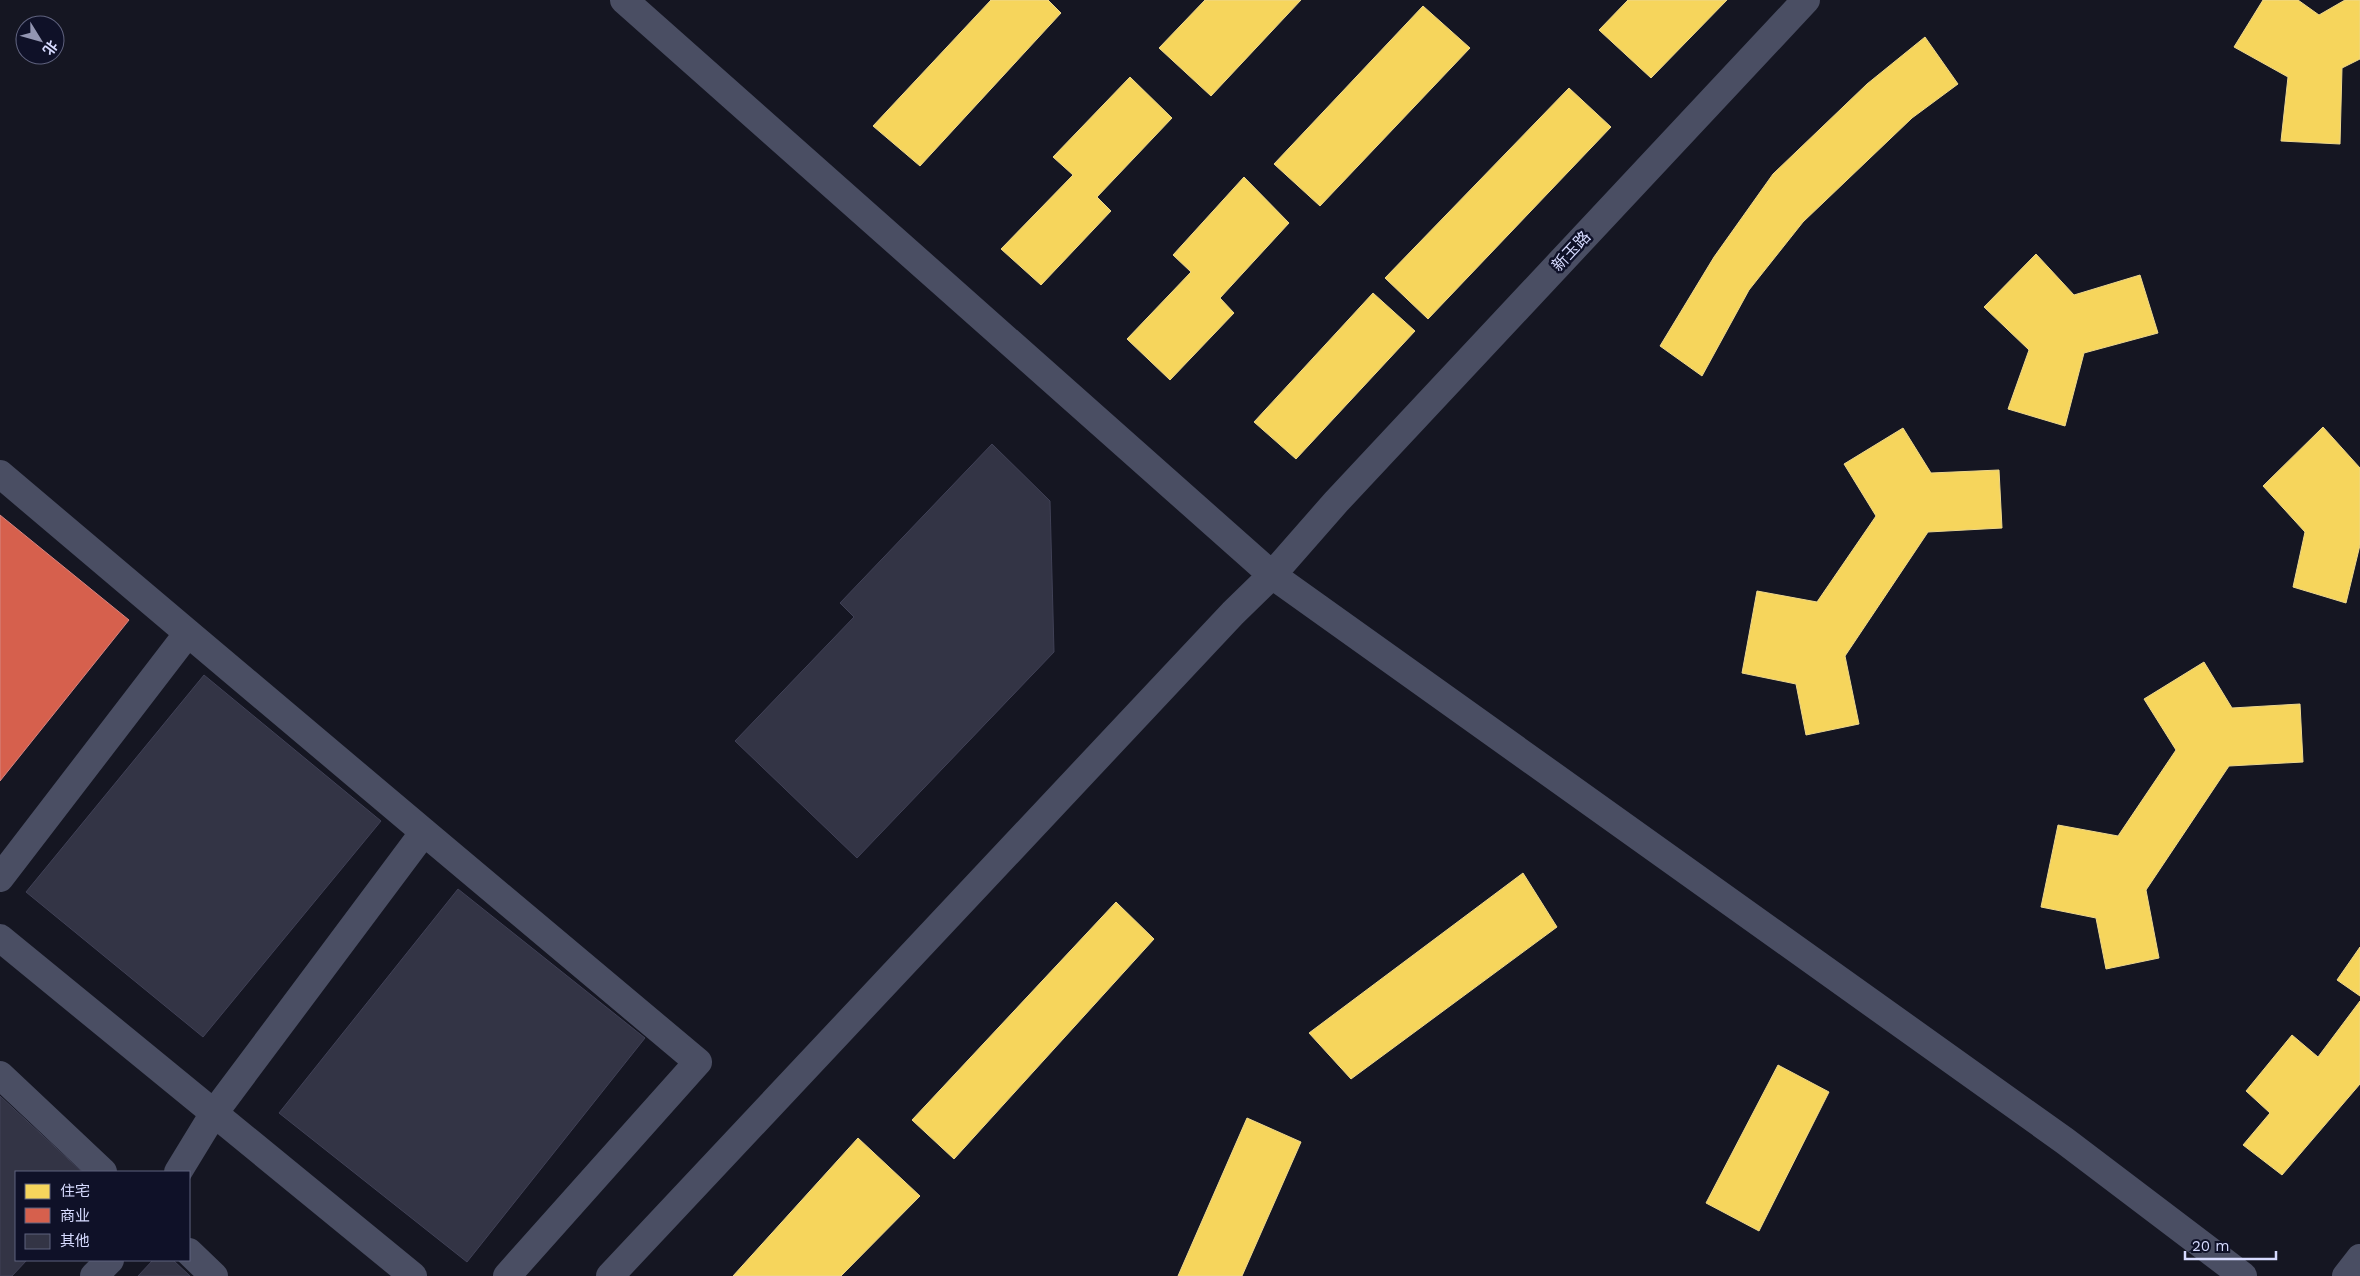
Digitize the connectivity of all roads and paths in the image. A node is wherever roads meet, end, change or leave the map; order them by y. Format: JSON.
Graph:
{"nodes":[{"id":1,"x":624,"y":0,"type":"edge"},
{"id":2,"x":1806,"y":0,"type":"edge"},
{"id":3,"x":0,"y":474,"type":"edge"},
{"id":4,"x":1272,"y":575,"type":"junction"},
{"id":5,"x":188,"y":633,"type":"junction"},
{"id":6,"x":424,"y":832,"type":"junction"},
{"id":7,"x":0,"y":878,"type":"edge"},
{"id":8,"x":0,"y":938,"type":"edge"},
{"id":9,"x":0,"y":1075,"type":"edge"},
{"id":10,"x":214,"y":1113,"type":"junction"},
{"id":11,"x":102,"y":1171,"type":"edge"},
{"id":12,"x":179,"y":1171,"type":"edge"},
{"id":13,"x":190,"y":1253,"type":"edge"},
{"id":14,"x":2360,"y":1258,"type":"edge"},
{"id":15,"x":109,"y":1261,"type":"edge"},
{"id":16,"x":94,"y":1276,"type":"edge"},
{"id":17,"x":214,"y":1276,"type":"edge"},
{"id":18,"x":413,"y":1276,"type":"edge"},
{"id":19,"x":507,"y":1276,"type":"edge"},
{"id":20,"x":610,"y":1276,"type":"edge"},
{"id":21,"x":2243,"y":1276,"type":"edge"},
{"id":22,"x":2346,"y":1276,"type":"edge"}],
"edges":[{"from":1,"to":4,"type":"street"},
{"from":2,"to":4,"type":"street","name":"新玉路"},
{"from":3,"to":5,"type":"street"},
{"from":4,"to":20,"type":"street","name":"新玉路"},
{"from":4,"to":21,"type":"street"},
{"from":5,"to":6,"type":"street"},
{"from":5,"to":7,"type":"street"},
{"from":6,"to":10,"type":"street"},
{"from":6,"to":19,"type":"street"},
{"from":8,"to":10,"type":"street"},
{"from":9,"to":11,"type":"street"},
{"from":10,"to":12,"type":"street"},
{"from":10,"to":18,"type":"street"},
{"from":13,"to":17,"type":"street"},
{"from":14,"to":22,"type":"street"},
{"from":15,"to":16,"type":"street"}]}
